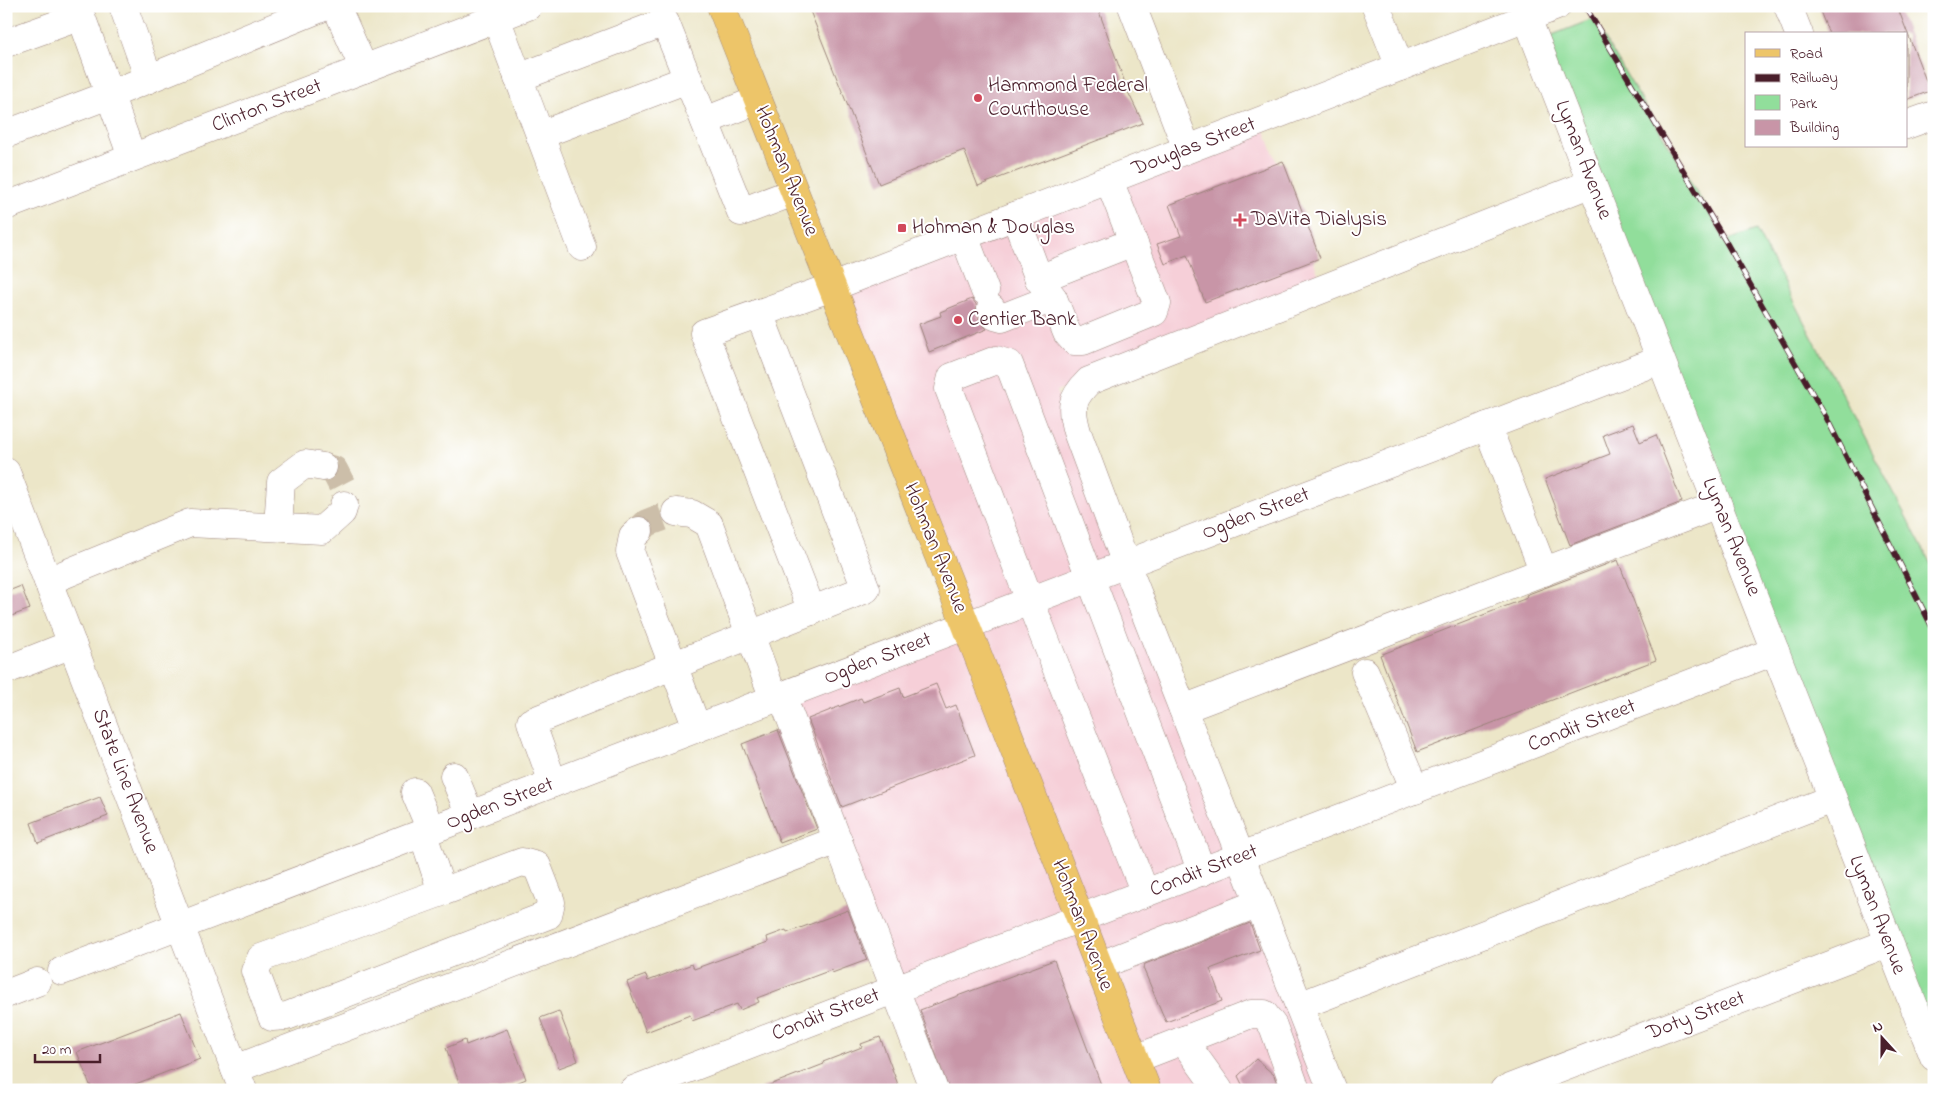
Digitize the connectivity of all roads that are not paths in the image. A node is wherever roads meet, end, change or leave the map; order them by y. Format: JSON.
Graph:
{"nodes":[{"id":1,"x":123,"y":6,"type":"edge"},
{"id":2,"x":336,"y":6,"type":"edge"},
{"id":3,"x":720,"y":6,"type":"edge"},
{"id":4,"x":1132,"y":6,"type":"edge"},
{"id":5,"x":1376,"y":6,"type":"edge"},
{"id":6,"x":1557,"y":6,"type":"edge"},
{"id":7,"x":1788,"y":6,"type":"edge"},
{"id":8,"x":311,"y":9,"type":"edge"},
{"id":9,"x":512,"y":11,"type":"edge"},
{"id":10,"x":1527,"y":18,"type":"junction"},
{"id":11,"x":1798,"y":32,"type":"edge"},
{"id":12,"x":6,"y":43,"type":"edge"},
{"id":13,"x":1400,"y":67,"type":"junction"},
{"id":14,"x":364,"y":69,"type":"junction"},
{"id":15,"x":518,"y":78,"type":"junction"},
{"id":16,"x":149,"y":79,"type":"junction"},
{"id":17,"x":688,"y":79,"type":"junction"},
{"id":18,"x":109,"y":95,"type":"junction"},
{"id":19,"x":758,"y":100,"type":"junction"},
{"id":20,"x":1934,"y":115,"type":"edge"},
{"id":21,"x":705,"y":121,"type":"junction"},
{"id":22,"x":1908,"y":124,"type":"edge"},
{"id":23,"x":6,"y":134,"type":"edge"},
{"id":24,"x":540,"y":135,"type":"junction"},
{"id":25,"x":1187,"y":150,"type":"junction"},
{"id":26,"x":132,"y":156,"type":"junction"},
{"id":27,"x":1109,"y":180,"type":"junction"},
{"id":28,"x":1592,"y":183,"type":"junction"},
{"id":29,"x":794,"y":192,"type":"junction"},
{"id":30,"x":6,"y":206,"type":"edge"},
{"id":31,"x":1015,"y":216,"type":"junction"},
{"id":32,"x":964,"y":236,"type":"junction"},
{"id":33,"x":1133,"y":242,"type":"junction"},
{"id":34,"x":582,"y":247,"type":"dead end"},
{"id":35,"x":832,"y":287,"type":"junction"},
{"id":36,"x":1046,"y":288,"type":"junction"},
{"id":37,"x":759,"y":313,"type":"junction"},
{"id":38,"x":1660,"y":360,"type":"junction"},
{"id":39,"x":1486,"y":426,"type":"junction"},
{"id":40,"x":322,"y":467,"type":"dead end"},
{"id":41,"x":6,"y":472,"type":"edge"},
{"id":42,"x":344,"y":505,"type":"dead end"},
{"id":43,"x":1718,"y":505,"type":"junction"},
{"id":44,"x":676,"y":512,"type":"tunnel mouth"},
{"id":45,"x":278,"y":527,"type":"junction"},
{"id":46,"x":639,"y":531,"type":"tunnel mouth"},
{"id":47,"x":1126,"y":564,"type":"junction"},
{"id":48,"x":1544,"y":572,"type":"junction"},
{"id":49,"x":1090,"y":578,"type":"junction"},
{"id":50,"x":48,"y":580,"type":"junction"},
{"id":51,"x":1030,"y":601,"type":"junction"},
{"id":52,"x":812,"y":611,"type":"junction"},
{"id":53,"x":966,"y":626,"type":"junction"},
{"id":54,"x":750,"y":636,"type":"junction"},
{"id":55,"x":72,"y":644,"type":"junction"},
{"id":56,"x":1776,"y":651,"type":"junction"},
{"id":57,"x":674,"y":666,"type":"junction"},
{"id":58,"x":6,"y":670,"type":"edge"},
{"id":59,"x":1364,"y":672,"type":"dead end"},
{"id":60,"x":778,"y":697,"type":"junction"},
{"id":61,"x":1183,"y":709,"type":"junction"},
{"id":62,"x":697,"y":728,"type":"junction"},
{"id":63,"x":454,"y":776,"type":"dead end"},
{"id":64,"x":553,"y":783,"type":"junction"},
{"id":65,"x":1415,"y":790,"type":"junction"},
{"id":66,"x":415,"y":792,"type":"dead end"},
{"id":67,"x":1832,"y":799,"type":"junction"},
{"id":68,"x":470,"y":815,"type":"junction"},
{"id":69,"x":427,"y":832,"type":"junction"},
{"id":70,"x":838,"y":840,"type":"junction"},
{"id":71,"x":1241,"y":857,"type":"junction"},
{"id":72,"x":1202,"y":872,"type":"junction"},
{"id":73,"x":442,"y":892,"type":"junction"},
{"id":74,"x":1146,"y":893,"type":"junction"},
{"id":75,"x":1259,"y":903,"type":"junction"},
{"id":76,"x":1079,"y":917,"type":"junction"},
{"id":77,"x":180,"y":927,"type":"junction"},
{"id":78,"x":1888,"y":943,"type":"junction"},
{"id":79,"x":1098,"y":966,"type":"junction"},
{"id":80,"x":62,"y":971,"type":"dead end"},
{"id":81,"x":37,"y":982,"type":"dead end"},
{"id":82,"x":895,"y":988,"type":"junction"},
{"id":83,"x":6,"y":994,"type":"edge"},
{"id":84,"x":1299,"y":1006,"type":"junction"},
{"id":85,"x":1183,"y":1040,"type":"junction"},
{"id":86,"x":1934,"y":1058,"type":"edge"},
{"id":87,"x":1135,"y":1059,"type":"junction"},
{"id":88,"x":239,"y":1079,"type":"edge"},
{"id":89,"x":633,"y":1090,"type":"edge"},
{"id":90,"x":934,"y":1090,"type":"edge"},
{"id":91,"x":1147,"y":1090,"type":"edge"},
{"id":92,"x":1219,"y":1090,"type":"edge"},
{"id":93,"x":1296,"y":1090,"type":"edge"},
{"id":94,"x":1332,"y":1090,"type":"edge"},
{"id":95,"x":1504,"y":1090,"type":"edge"}],
"edges":[{"from":1,"to":16,"type":"street"},
{"from":2,"to":14,"type":"street"},
{"from":3,"to":19,"type":"main road","name":"Hohman Avenue"},
{"from":4,"to":25,"type":"street"},
{"from":5,"to":13,"type":"street"},
{"from":6,"to":10,"type":"street","name":"Douglas Street"},
{"from":7,"to":11,"type":"street"},
{"from":8,"to":16,"type":"street"},
{"from":9,"to":14,"type":"street","name":"Clinton Street"},
{"from":9,"to":15,"type":"street"},
{"from":10,"to":13,"type":"street","name":"Douglas Street"},
{"from":10,"to":28,"type":"street","name":"Lyman Avenue"},
{"from":12,"to":18,"type":"street"},
{"from":13,"to":25,"type":"street","name":"Douglas Street"},
{"from":14,"to":26,"type":"street","name":"Clinton Street"},
{"from":15,"to":17,"type":"street"},
{"from":15,"to":24,"type":"street"},
{"from":16,"to":18,"type":"street"},
{"from":17,"to":21,"type":"street"},
{"from":17,"to":24,"type":"street"},
{"from":18,"to":23,"type":"street"},
{"from":18,"to":26,"type":"street"},
{"from":19,"to":21,"type":"street"},
{"from":19,"to":29,"type":"main road","name":"Hohman Avenue"},
{"from":20,"to":22,"type":"street"},
{"from":21,"to":29,"type":"street"},
{"from":24,"to":34,"type":"street"},
{"from":25,"to":27,"type":"street","name":"Douglas Street"},
{"from":26,"to":30,"type":"street","name":"Clinton Street"},
{"from":27,"to":31,"type":"street","name":"Douglas Street"},
{"from":27,"to":33,"type":"street"},
{"from":28,"to":38,"type":"street","name":"Lyman Avenue"},
{"from":28,"to":47,"type":"street"},
{"from":29,"to":35,"type":"main road","name":"Hohman Avenue"},
{"from":31,"to":32,"type":"street","name":"Douglas Street"},
{"from":31,"to":36,"type":"street"},
{"from":32,"to":35,"type":"street","name":"Douglas Street"},
{"from":32,"to":36,"type":"street"},
{"from":33,"to":36,"type":"street"},
{"from":33,"to":36,"type":"street"},
{"from":35,"to":37,"type":"street","name":"Douglas Street"},
{"from":35,"to":53,"type":"main road","name":"Hohman Avenue"},
{"from":37,"to":52,"type":"street"},
{"from":37,"to":52,"type":"street","name":"Douglas Street"},
{"from":38,"to":39,"type":"street","name":"Ogden Street"},
{"from":38,"to":43,"type":"street","name":"Lyman Avenue"},
{"from":39,"to":47,"type":"street","name":"Ogden Street"},
{"from":39,"to":48,"type":"street"},
{"from":40,"to":45,"type":"street"},
{"from":41,"to":50,"type":"street","name":"State Line Avenue"},
{"from":42,"to":45,"type":"street"},
{"from":43,"to":48,"type":"street"},
{"from":43,"to":56,"type":"street","name":"Lyman Avenue"},
{"from":44,"to":54,"type":"street"},
{"from":45,"to":50,"type":"street"},
{"from":46,"to":57,"type":"street"},
{"from":47,"to":49,"type":"street","name":"Ogden Street"},
{"from":47,"to":61,"type":"street"},
{"from":48,"to":61,"type":"street"},
{"from":49,"to":51,"type":"street","name":"Ogden Street"},
{"from":49,"to":51,"type":"street"},
{"from":49,"to":72,"type":"street"},
{"from":50,"to":55,"type":"street","name":"State Line Avenue"},
{"from":51,"to":53,"type":"street","name":"Ogden Street"},
{"from":51,"to":74,"type":"street"},
{"from":52,"to":54,"type":"street"},
{"from":53,"to":60,"type":"street","name":"Ogden Street"},
{"from":53,"to":76,"type":"main road","name":"Hohman Avenue"},
{"from":54,"to":57,"type":"street"},
{"from":54,"to":60,"type":"street"},
{"from":55,"to":58,"type":"street"},
{"from":55,"to":77,"type":"street","name":"State Line Avenue"},
{"from":56,"to":65,"type":"street","name":"Condit Street"},
{"from":56,"to":67,"type":"street","name":"Lyman Avenue"},
{"from":57,"to":62,"type":"street"},
{"from":57,"to":64,"type":"street"},
{"from":59,"to":65,"type":"street"},
{"from":60,"to":62,"type":"street","name":"Ogden Street"},
{"from":60,"to":70,"type":"street"},
{"from":61,"to":71,"type":"street"},
{"from":62,"to":64,"type":"street","name":"Ogden Street"},
{"from":63,"to":68,"type":"street"},
{"from":64,"to":68,"type":"street","name":"Ogden Street"},
{"from":65,"to":71,"type":"street","name":"Condit Street"},
{"from":66,"to":69,"type":"street"},
{"from":67,"to":78,"type":"street","name":"Lyman Avenue"},
{"from":67,"to":84,"type":"street"},
{"from":68,"to":69,"type":"street","name":"Ogden Street"},
{"from":69,"to":73,"type":"street"},
{"from":69,"to":77,"type":"street","name":"Ogden Street"},
{"from":70,"to":82,"type":"street"},
{"from":70,"to":88,"type":"street"},
{"from":71,"to":72,"type":"street","name":"Condit Street"},
{"from":71,"to":75,"type":"street"},
{"from":72,"to":74,"type":"street","name":"Condit Street"},
{"from":73,"to":73,"type":"street"},
{"from":74,"to":76,"type":"street","name":"Condit Street"},
{"from":75,"to":79,"type":"street"},
{"from":75,"to":84,"type":"street"},
{"from":76,"to":79,"type":"main road","name":"Hohman Avenue"},
{"from":76,"to":82,"type":"street","name":"Condit Street"},
{"from":77,"to":80,"type":"street","name":"Ogden Street"},
{"from":77,"to":88,"type":"street","name":"State Line Avenue"},
{"from":78,"to":86,"type":"street","name":"Lyman Avenue"},
{"from":78,"to":95,"type":"street","name":"Doty Street"},
{"from":79,"to":87,"type":"main road","name":"Hohman Avenue"},
{"from":81,"to":83,"type":"street"},
{"from":82,"to":89,"type":"street","name":"Condit Street"},
{"from":82,"to":90,"type":"street"},
{"from":84,"to":94,"type":"street"},
{"from":85,"to":87,"type":"street"},
{"from":85,"to":92,"type":"street"},
{"from":85,"to":93,"type":"street"},
{"from":87,"to":91,"type":"main road","name":"Hohman Avenue"}]}
